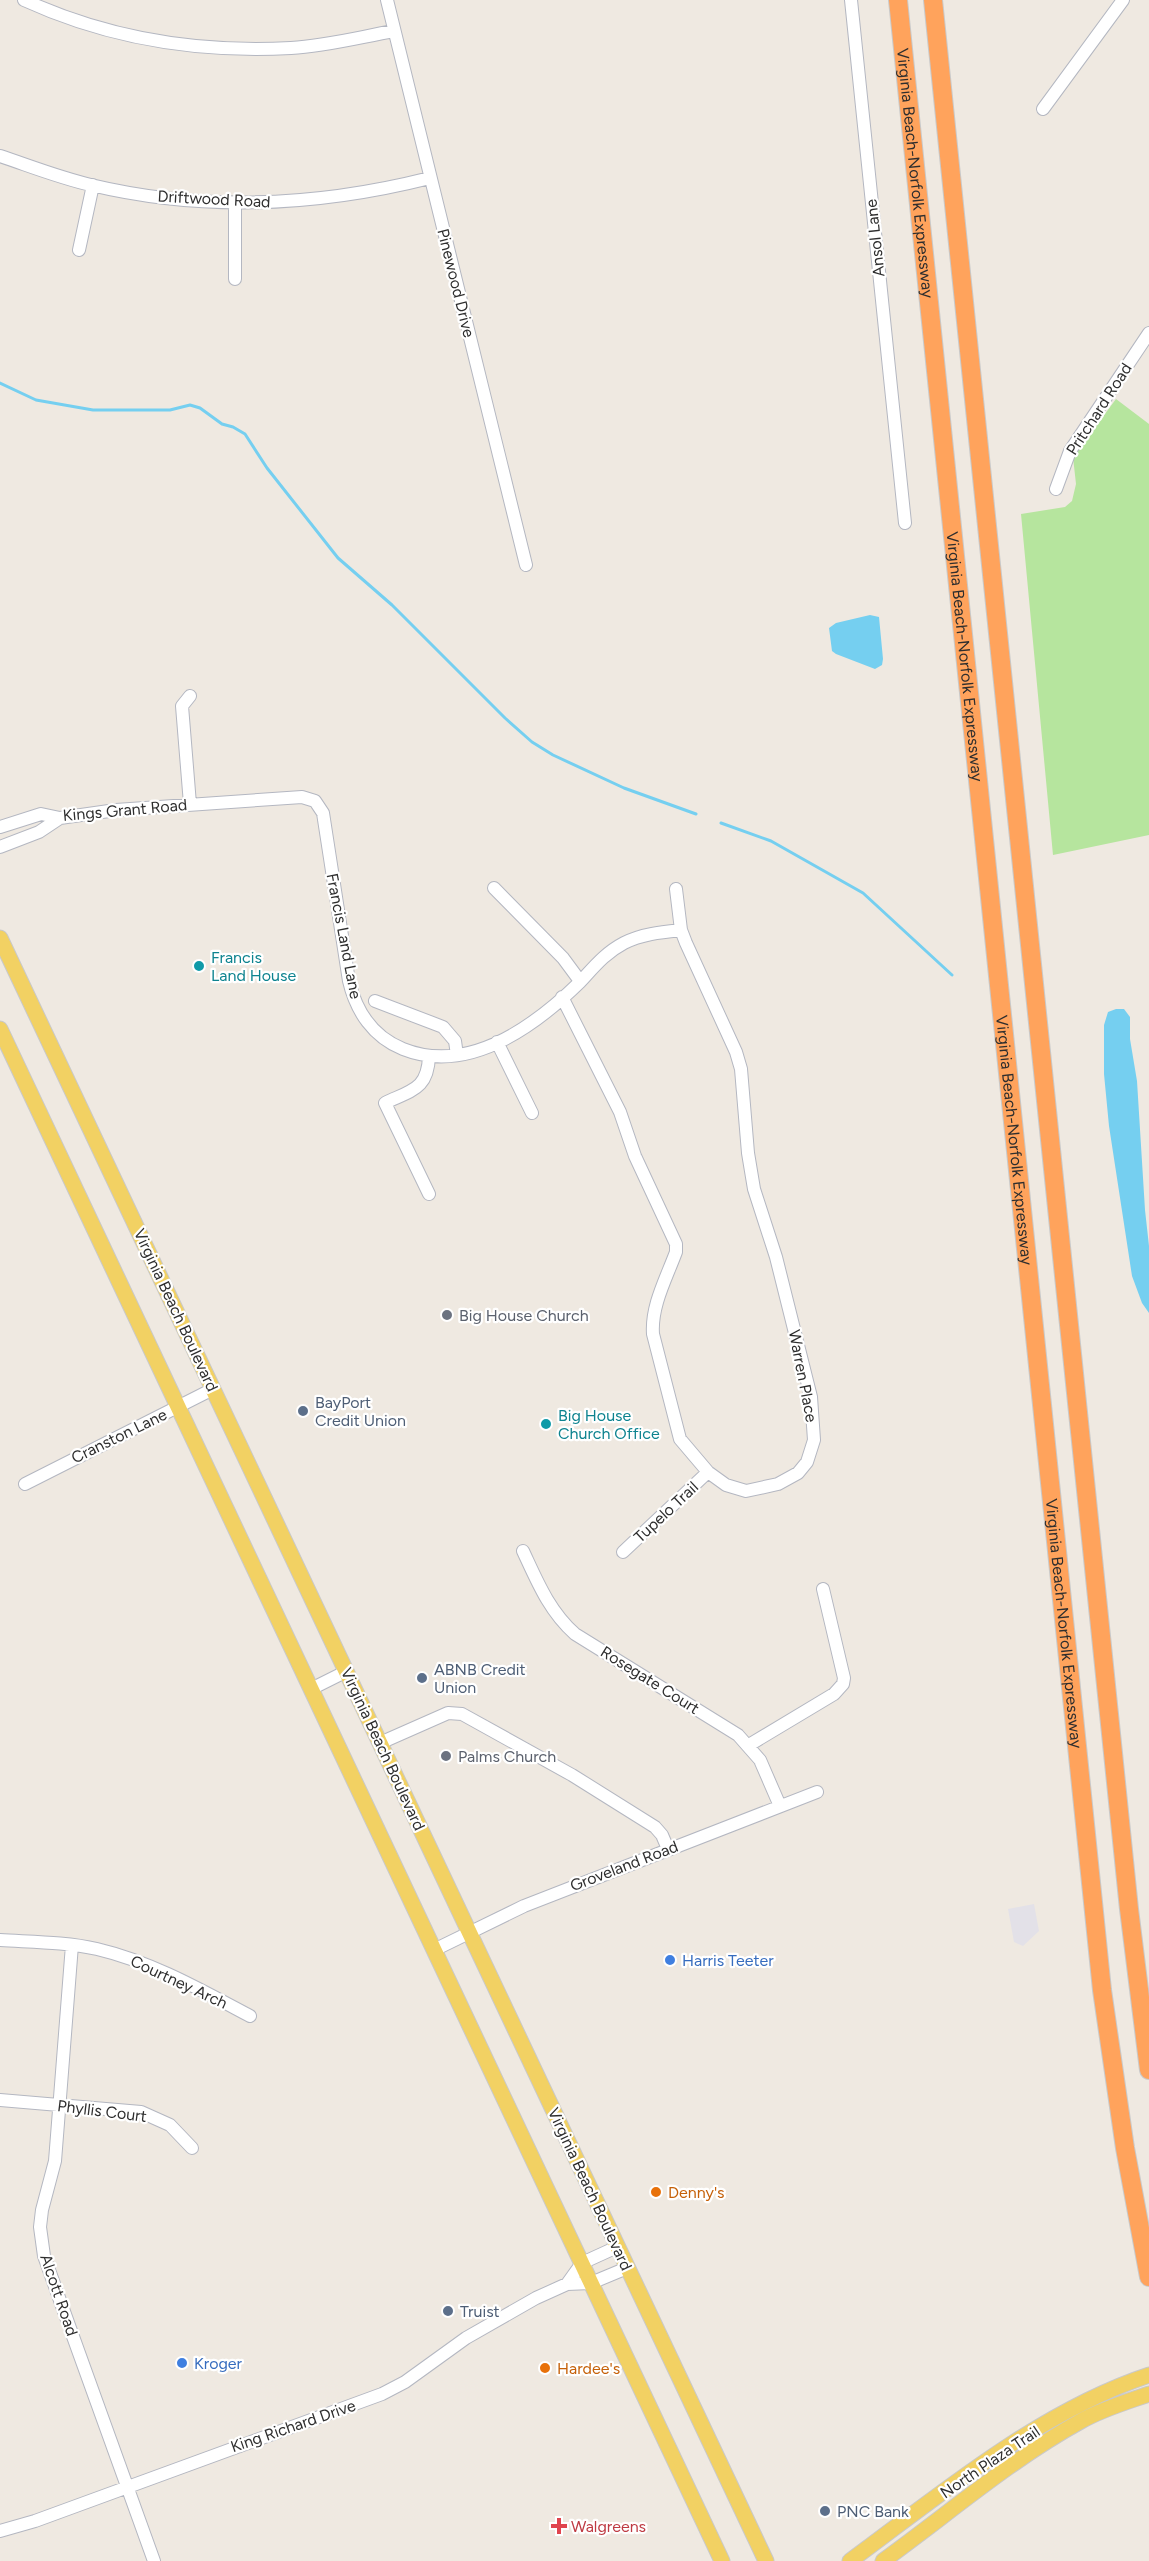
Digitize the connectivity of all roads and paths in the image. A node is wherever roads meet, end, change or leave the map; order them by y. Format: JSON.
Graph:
{"nodes":[{"id":1,"x":24,"y":0,"type":"edge"},
{"id":2,"x":387,"y":0,"type":"edge"},
{"id":3,"x":850,"y":0,"type":"edge"},
{"id":4,"x":898,"y":0,"type":"edge"},
{"id":5,"x":933,"y":0,"type":"edge"},
{"id":6,"x":1123,"y":0,"type":"edge"},
{"id":7,"x":394,"y":31,"type":"junction"},
{"id":8,"x":1043,"y":109,"type":"dead end"},
{"id":9,"x":0,"y":156,"type":"edge"},
{"id":10,"x":430,"y":178,"type":"junction"},
{"id":11,"x":93,"y":185,"type":"junction"},
{"id":12,"x":235,"y":203,"type":"junction"},
{"id":13,"x":80,"y":250,"type":"dead end"},
{"id":14,"x":235,"y":279,"type":"dead end"},
{"id":15,"x":1149,"y":333,"type":"edge"},
{"id":16,"x":1056,"y":489,"type":"dead end"},
{"id":17,"x":905,"y":523,"type":"dead end"},
{"id":18,"x":526,"y":565,"type":"dead end"},
{"id":19,"x":190,"y":696,"type":"dead end"},
{"id":20,"x":253,"y":800,"type":"joint"},
{"id":21,"x":190,"y":804,"type":"junction"},
{"id":22,"x":60,"y":818,"type":"junction"},
{"id":23,"x":0,"y":827,"type":"edge"},
{"id":24,"x":0,"y":847,"type":"edge"},
{"id":25,"x":494,"y":888,"type":"dead end"},
{"id":26,"x":676,"y":889,"type":"dead end"},
{"id":27,"x":681,"y":930,"type":"junction"},
{"id":28,"x":0,"y":938,"type":"edge"},
{"id":29,"x":580,"y":981,"type":"junction"},
{"id":30,"x":562,"y":998,"type":"junction"},
{"id":31,"x":375,"y":1000,"type":"dead end"},
{"id":32,"x":0,"y":1029,"type":"edge"},
{"id":33,"x":497,"y":1042,"type":"junction"},
{"id":34,"x":457,"y":1055,"type":"junction"},
{"id":35,"x":429,"y":1056,"type":"junction"},
{"id":36,"x":532,"y":1113,"type":"dead end"},
{"id":37,"x":429,"y":1194,"type":"dead end"},
{"id":38,"x":213,"y":1389,"type":"junction"},
{"id":39,"x":177,"y":1407,"type":"junction"},
{"id":40,"x":708,"y":1472,"type":"junction"},
{"id":41,"x":25,"y":1484,"type":"dead end"},
{"id":42,"x":523,"y":1551,"type":"dead end"},
{"id":43,"x":623,"y":1552,"type":"dead end"},
{"id":44,"x":823,"y":1589,"type":"dead end"},
{"id":45,"x":347,"y":1671,"type":"junction"},
{"id":46,"x":311,"y":1689,"type":"junction"},
{"id":47,"x":380,"y":1743,"type":"junction"},
{"id":48,"x":749,"y":1745,"type":"junction"},
{"id":49,"x":818,"y":1791,"type":"dead end"},
{"id":50,"x":780,"y":1806,"type":"junction"},
{"id":51,"x":668,"y":1849,"type":"junction"},
{"id":52,"x":469,"y":1933,"type":"junction"},
{"id":53,"x":0,"y":1940,"type":"edge"},
{"id":54,"x":72,"y":1946,"type":"junction"},
{"id":55,"x":434,"y":1950,"type":"junction"},
{"id":56,"x":250,"y":2016,"type":"dead end"},
{"id":57,"x":1149,"y":2070,"type":"edge"},
{"id":58,"x":0,"y":2100,"type":"edge"},
{"id":59,"x":59,"y":2105,"type":"junction"},
{"id":60,"x":192,"y":2148,"type":"dead end"},
{"id":61,"x":617,"y":2247,"type":"junction"},
{"id":62,"x":582,"y":2263,"type":"junction"},
{"id":63,"x":627,"y":2268,"type":"junction"},
{"id":64,"x":1149,"y":2277,"type":"edge"},
{"id":65,"x":591,"y":2283,"type":"junction"},
{"id":66,"x":567,"y":2284,"type":"junction"},
{"id":67,"x":1144,"y":2376,"type":"edge"},
{"id":68,"x":1149,"y":2394,"type":"edge"},
{"id":69,"x":127,"y":2486,"type":"junction"},
{"id":70,"x":0,"y":2531,"type":"edge"},
{"id":71,"x":154,"y":2561,"type":"edge"},
{"id":72,"x":722,"y":2561,"type":"edge"},
{"id":73,"x":766,"y":2561,"type":"edge"},
{"id":74,"x":850,"y":2561,"type":"edge"},
{"id":75,"x":883,"y":2561,"type":"edge"}],
"edges":[{"from":1,"to":7,"type":"street"},
{"from":2,"to":7,"type":"street","name":"Pinewood Drive"},
{"from":3,"to":17,"type":"street","name":"Ansol Lane"},
{"from":4,"to":64,"type":"highway","name":"Virginia Beach-Norfolk Expressway"},
{"from":5,"to":57,"type":"highway","name":"Virginia Beach-Norfolk Expressway"},
{"from":6,"to":8,"type":"street"},
{"from":7,"to":10,"type":"street","name":"Pinewood Drive"},
{"from":9,"to":11,"type":"street","name":"Driftwood Road"},
{"from":10,"to":12,"type":"street","name":"Driftwood Road"},
{"from":10,"to":18,"type":"street","name":"Pinewood Drive"},
{"from":11,"to":12,"type":"street","name":"Driftwood Road"},
{"from":11,"to":13,"type":"street"},
{"from":12,"to":14,"type":"street"},
{"from":15,"to":16,"type":"street","name":"Pritchard Road"},
{"from":19,"to":21,"type":"street"},
{"from":20,"to":21,"type":"street","name":"Kings Grant Road"},
{"from":20,"to":35,"type":"street","name":"Francis Land Lane"},
{"from":21,"to":22,"type":"street","name":"Kings Grant Road"},
{"from":22,"to":23,"type":"street","name":"Kings Grant Road"},
{"from":22,"to":24,"type":"street"},
{"from":25,"to":29,"type":"street"},
{"from":26,"to":27,"type":"street","name":"Warren Place"},
{"from":27,"to":29,"type":"street","name":"Francis Land Lane"},
{"from":27,"to":40,"type":"street","name":"Warren Place"},
{"from":28,"to":38,"type":"main road","name":"Virginia Beach Boulevard"},
{"from":29,"to":30,"type":"street","name":"Francis Land Lane"},
{"from":30,"to":33,"type":"street","name":"Francis Land Lane"},
{"from":30,"to":40,"type":"street","name":"Warren Place"},
{"from":31,"to":34,"type":"street"},
{"from":32,"to":39,"type":"main road"},
{"from":33,"to":34,"type":"street","name":"Francis Land Lane"},
{"from":33,"to":36,"type":"street"},
{"from":34,"to":35,"type":"street","name":"Francis Land Lane"},
{"from":35,"to":37,"type":"street"},
{"from":38,"to":39,"type":"street","name":"Cranston Lane"},
{"from":38,"to":45,"type":"main road","name":"Virginia Beach Boulevard"},
{"from":39,"to":41,"type":"street","name":"Cranston Lane"},
{"from":39,"to":46,"type":"main road"},
{"from":40,"to":43,"type":"street","name":"Tupelo Trail"},
{"from":42,"to":48,"type":"street","name":"Rosegate Court"},
{"from":44,"to":48,"type":"street"},
{"from":45,"to":46,"type":"street"},
{"from":45,"to":47,"type":"main road","name":"Virginia Beach Boulevard"},
{"from":46,"to":55,"type":"main road"},
{"from":47,"to":51,"type":"street"},
{"from":47,"to":52,"type":"main road","name":"Virginia Beach Boulevard"},
{"from":48,"to":50,"type":"street","name":"Rosegate Court"},
{"from":49,"to":50,"type":"street","name":"Groveland Road"},
{"from":50,"to":51,"type":"street","name":"Groveland Road"},
{"from":51,"to":52,"type":"street","name":"Groveland Road"},
{"from":52,"to":55,"type":"street","name":"Groveland Road"},
{"from":52,"to":61,"type":"main road","name":"Virginia Beach Boulevard"},
{"from":53,"to":54,"type":"street","name":"Courtney Arch"},
{"from":54,"to":56,"type":"street","name":"Courtney Arch"},
{"from":54,"to":59,"type":"street","name":"Alcott Road"},
{"from":55,"to":62,"type":"main road"},
{"from":58,"to":59,"type":"street","name":"Phyllis Court"},
{"from":59,"to":60,"type":"street","name":"Phyllis Court"},
{"from":59,"to":69,"type":"street","name":"Alcott Road"},
{"from":61,"to":62,"type":"street","name":"King Richard Drive"},
{"from":61,"to":63,"type":"main road","name":"Virginia Beach Boulevard"},
{"from":62,"to":65,"type":"main road"},
{"from":62,"to":66,"type":"street","name":"King Richard Drive"},
{"from":63,"to":65,"type":"street"},
{"from":63,"to":73,"type":"main road","name":"Virginia Beach Boulevard"},
{"from":65,"to":66,"type":"street","name":"King Richard Drive"},
{"from":65,"to":72,"type":"main road"},
{"from":66,"to":69,"type":"street","name":"King Richard Drive"},
{"from":67,"to":74,"type":"main road","name":"North Plaza Trail"},
{"from":68,"to":75,"type":"main road","name":"North Plaza Trail"},
{"from":69,"to":70,"type":"street","name":"King Richard Drive"},
{"from":69,"to":71,"type":"street","name":"Alcott Road"}]}
